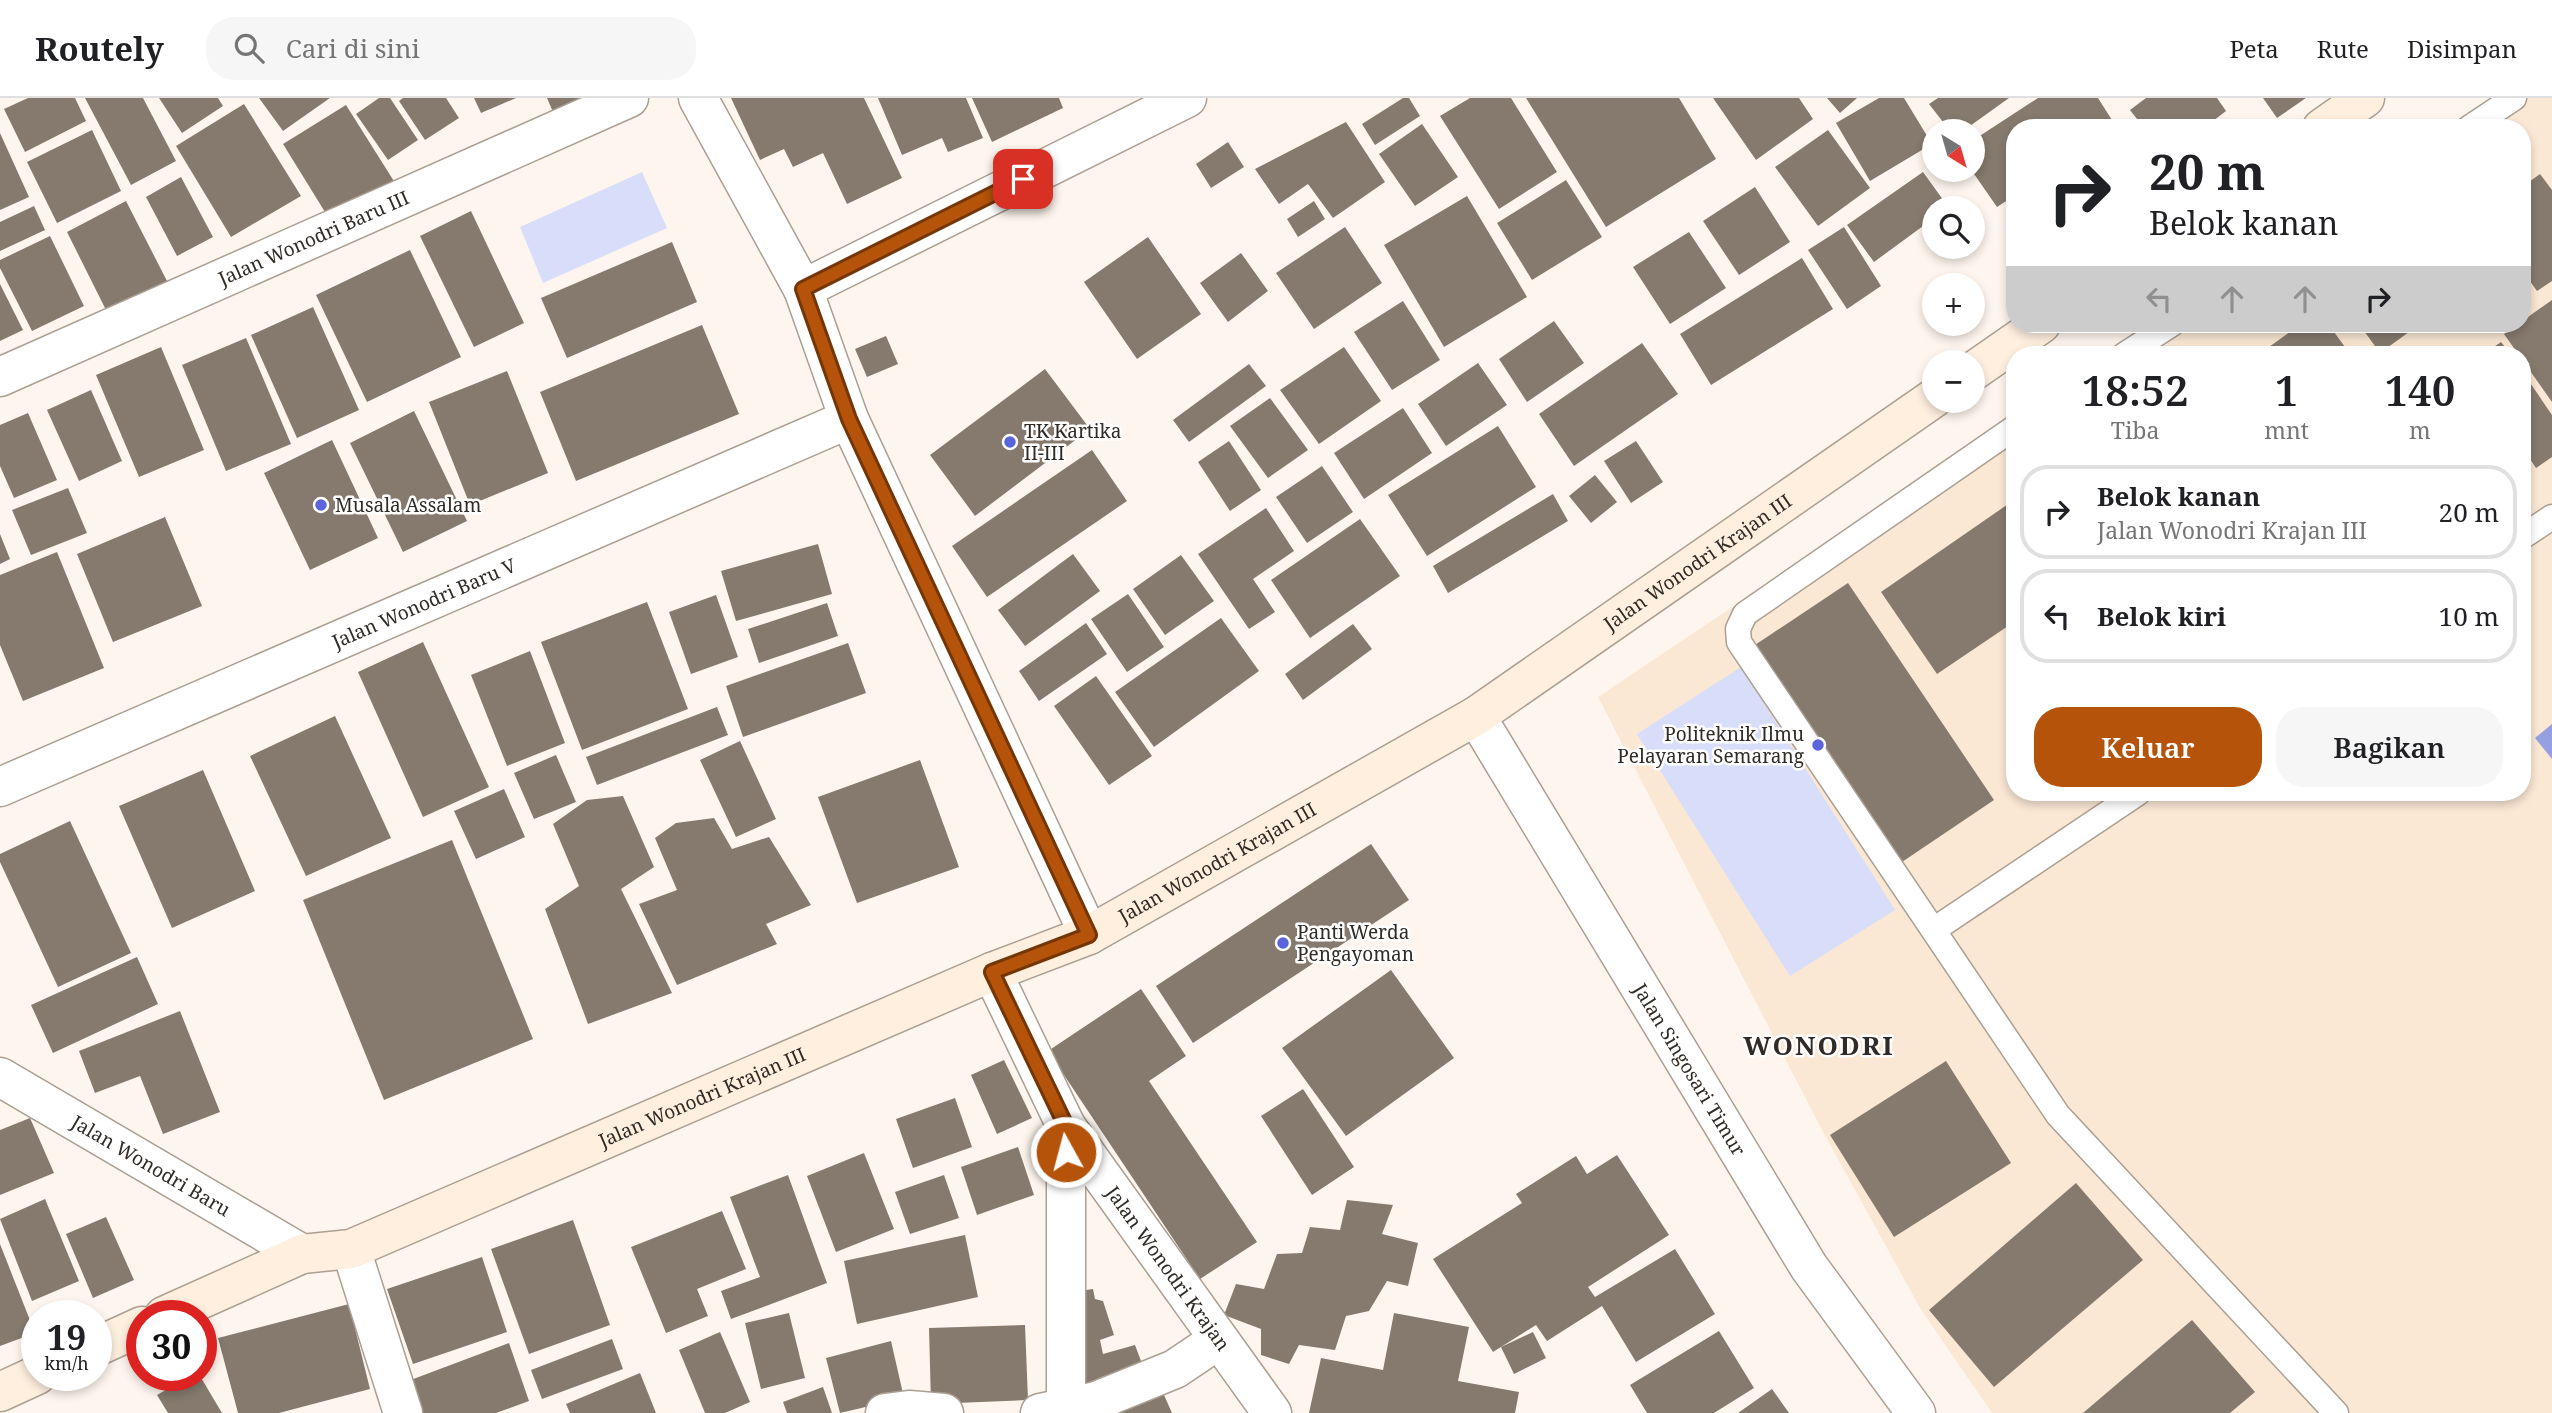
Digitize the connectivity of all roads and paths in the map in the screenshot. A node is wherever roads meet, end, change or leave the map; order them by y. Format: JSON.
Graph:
{"nodes":[{"id":1,"x":629,"y":98,"type":"edge"},
{"id":2,"x":698,"y":98,"type":"edge"},
{"id":3,"x":1187,"y":98,"type":"edge"},
{"id":4,"x":2365,"y":98,"type":"edge"},
{"id":5,"x":2514,"y":98,"type":"edge"},
{"id":6,"x":2335,"y":119,"type":"edge"},
{"id":7,"x":2482,"y":119,"type":"edge"},
{"id":8,"x":803,"y":289,"type":"junction"},
{"id":9,"x":2028,"y":333,"type":"edge"},
{"id":10,"x":2158,"y":333,"type":"edge"},
{"id":11,"x":2009,"y":346,"type":"edge"},
{"id":12,"x":2138,"y":346,"type":"edge"},
{"id":13,"x":2006,"y":348,"type":"edge"},
{"id":14,"x":1985,"y":363,"type":"edge"},
{"id":15,"x":0,"y":377,"type":"edge"},
{"id":16,"x":1922,"y":406,"type":"edge"},
{"id":17,"x":849,"y":419,"type":"junction"},
{"id":18,"x":2006,"y":434,"type":"edge"},
{"id":19,"x":2552,"y":517,"type":"edge"},
{"id":20,"x":2531,"y":531,"type":"edge"},
{"id":21,"x":1476,"y":716,"type":"junction"},
{"id":22,"x":0,"y":787,"type":"edge"},
{"id":23,"x":2126,"y":801,"type":"edge"},
{"id":24,"x":1935,"y":929,"type":"junction"},
{"id":25,"x":1089,"y":935,"type":"junction"},
{"id":26,"x":992,"y":972,"type":"junction"},
{"id":27,"x":0,"y":1077,"type":"edge"},
{"id":28,"x":1066,"y":1126,"type":"junction"},
{"id":29,"x":351,"y":1249,"type":"junction"},
{"id":30,"x":302,"y":1254,"type":"junction"},
{"id":31,"x":200,"y":1300,"type":"edge"},
{"id":32,"x":1218,"y":1340,"type":"junction"},
{"id":33,"x":21,"y":1382,"type":"edge"},
{"id":34,"x":0,"y":1392,"type":"edge"},
{"id":35,"x":1053,"y":1410,"type":"edge"},
{"id":36,"x":403,"y":1413,"type":"edge"},
{"id":37,"x":885,"y":1413,"type":"edge"},
{"id":38,"x":944,"y":1413,"type":"edge"},
{"id":39,"x":1272,"y":1413,"type":"edge"},
{"id":40,"x":1916,"y":1413,"type":"edge"},
{"id":41,"x":2336,"y":1413,"type":"edge"}],
"edges":[{"from":1,"to":15,"type":"street","name":"Jalan Wonodri Baru III"},
{"from":2,"to":8,"type":"street"},
{"from":3,"to":8,"type":"street"},
{"from":4,"to":6,"type":"main road"},
{"from":5,"to":7,"type":"lane"},
{"from":8,"to":17,"type":"street"},
{"from":9,"to":11,"type":"main road"},
{"from":10,"to":12,"type":"lane"},
{"from":13,"to":14,"type":"main road"},
{"from":16,"to":21,"type":"main road","name":"Jalan Wonodri Krajan III"},
{"from":17,"to":22,"type":"street","name":"Jalan Wonodri Baru V"},
{"from":17,"to":25,"type":"street"},
{"from":18,"to":24,"type":"lane"},
{"from":19,"to":20,"type":"lane"},
{"from":21,"to":25,"type":"main road","name":"Jalan Wonodri Krajan III"},
{"from":21,"to":40,"type":"street","name":"Jalan Singosari Timur"},
{"from":23,"to":24,"type":"lane"},
{"from":24,"to":41,"type":"lane"},
{"from":25,"to":26,"type":"main road","name":"Jalan Wonodri Krajan III"},
{"from":26,"to":28,"type":"street","name":"Jalan Wonodri Krajan"},
{"from":26,"to":29,"type":"main road","name":"Jalan Wonodri Krajan III"},
{"from":27,"to":30,"type":"street","name":"Jalan Wonodri Baru"},
{"from":28,"to":32,"type":"street","name":"Jalan Wonodri Krajan"},
{"from":28,"to":35,"type":"street"},
{"from":29,"to":30,"type":"main road","name":"Jalan Wonodri Krajan III"},
{"from":29,"to":36,"type":"street"},
{"from":30,"to":31,"type":"main road","name":"Jalan Wonodri Krajan III"},
{"from":32,"to":35,"type":"street"},
{"from":32,"to":39,"type":"street","name":"Jalan Wonodri Krajan"},
{"from":33,"to":34,"type":"main road"},
{"from":37,"to":38,"type":"street"}]}
